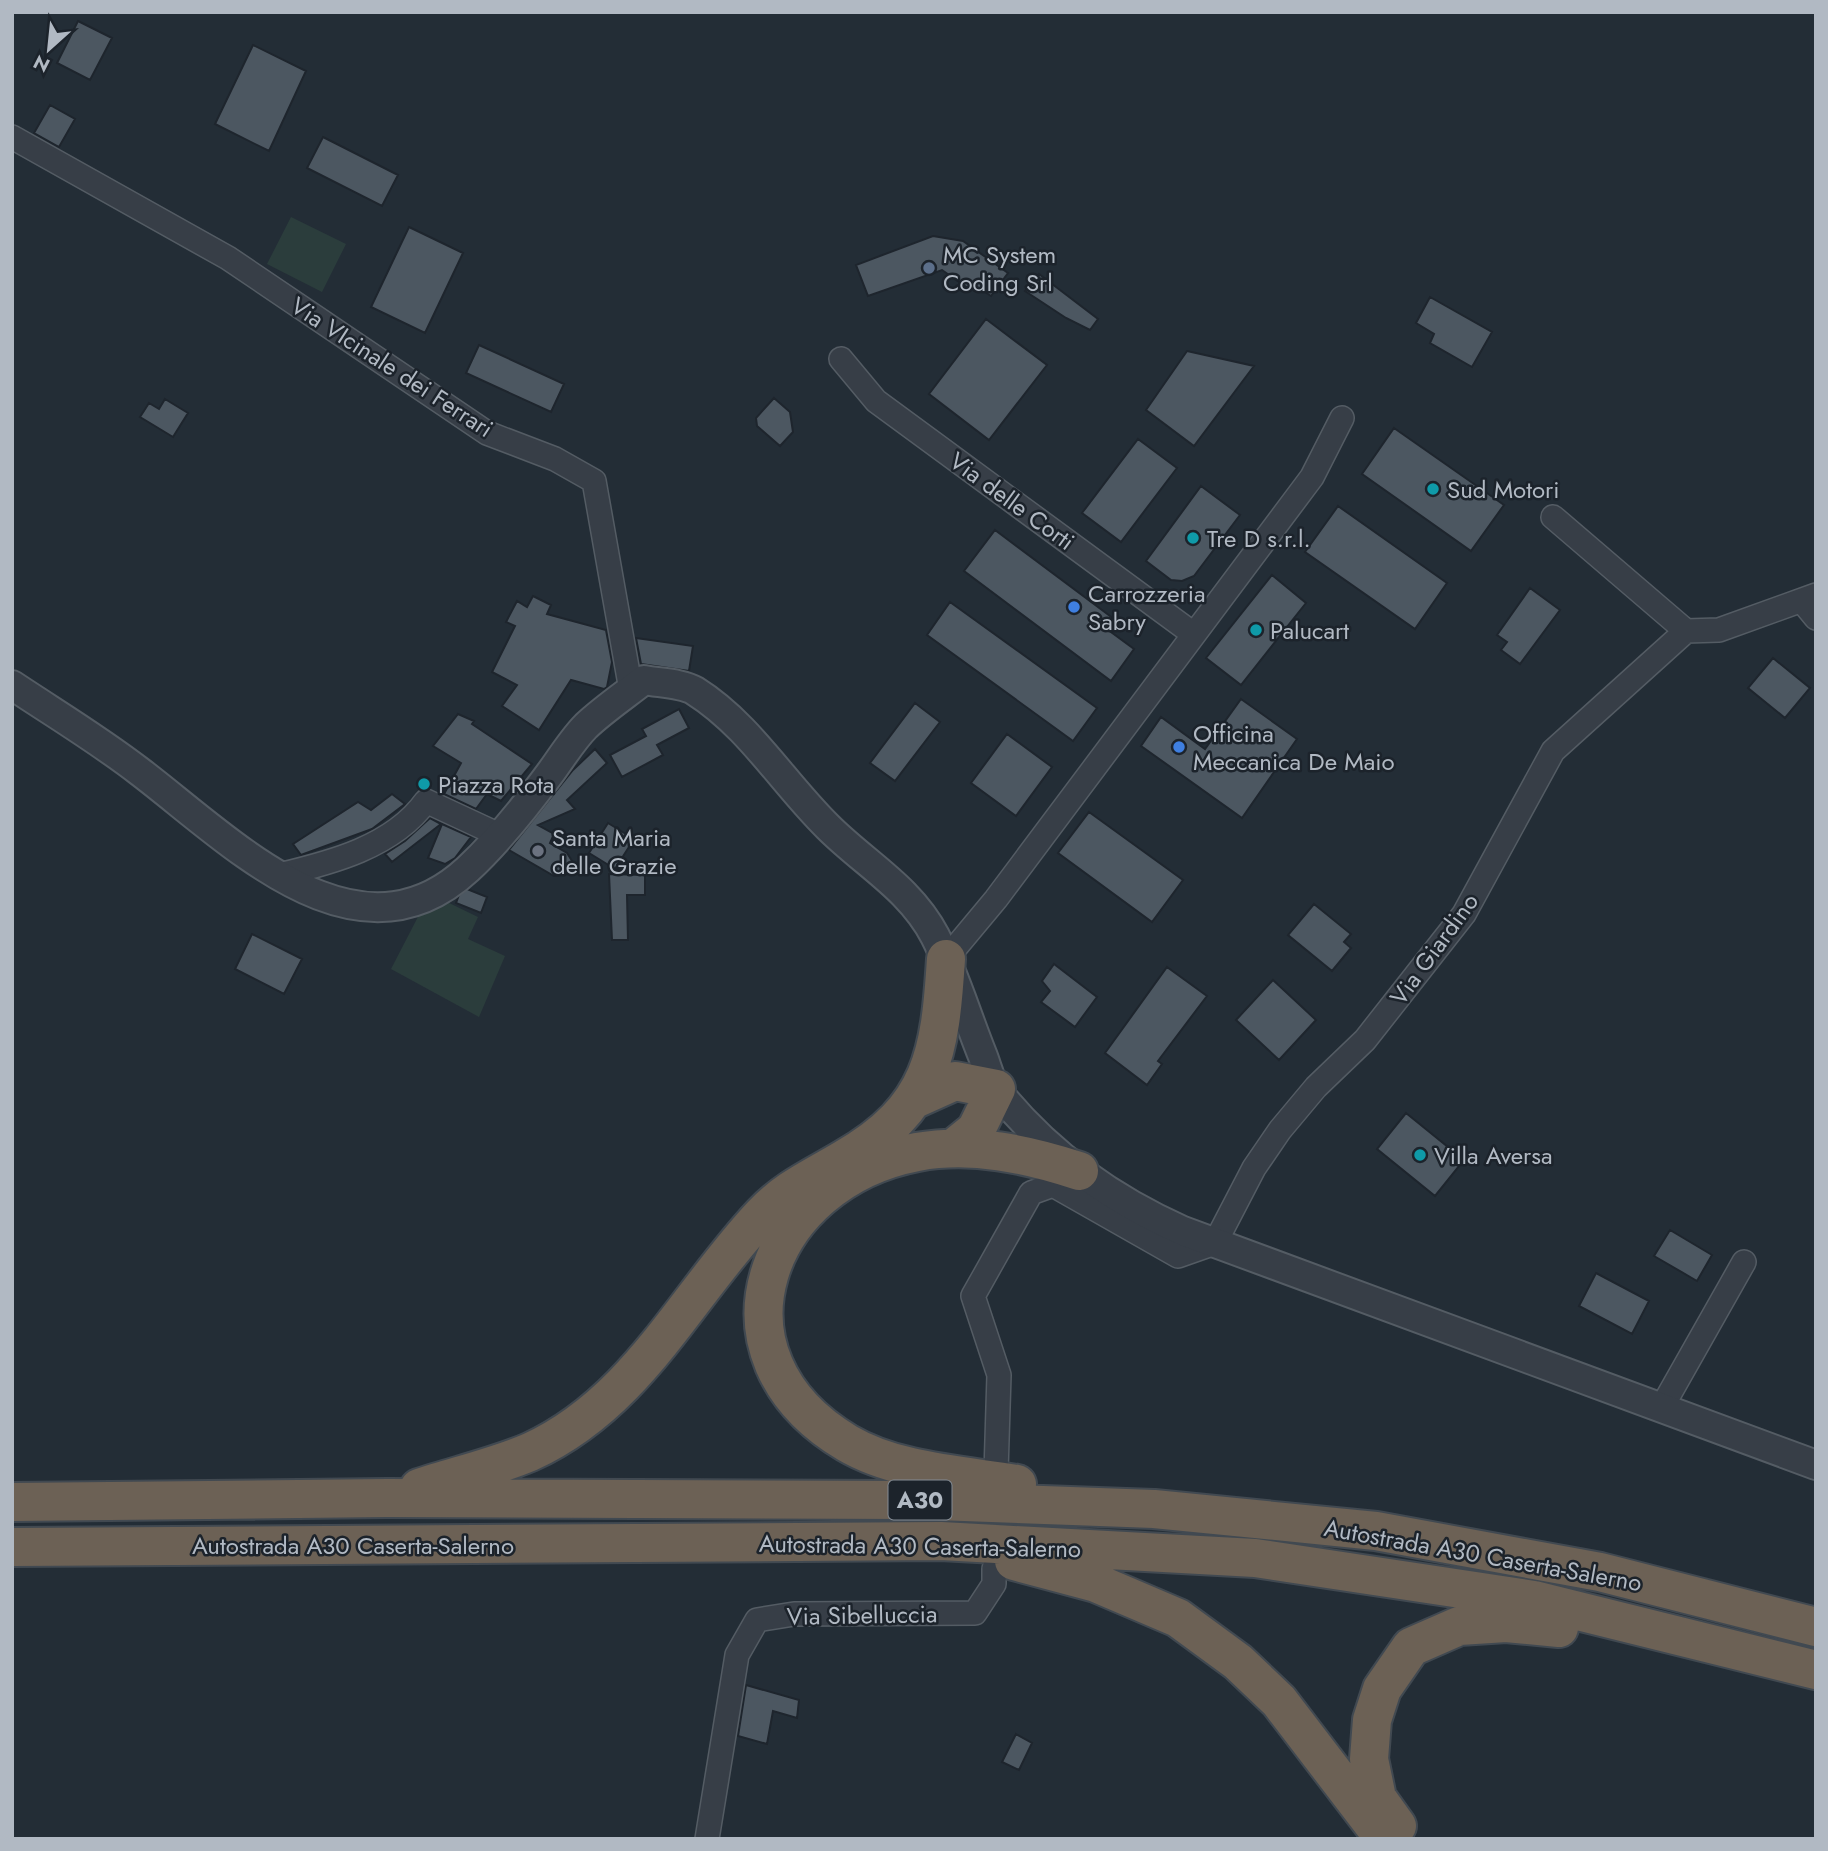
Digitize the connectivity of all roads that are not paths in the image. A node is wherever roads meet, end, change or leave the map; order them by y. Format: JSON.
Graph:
{"nodes":[{"id":1,"x":12,"y":137,"type":"edge"},
{"id":2,"x":841,"y":359,"type":"dead end"},
{"id":3,"x":1342,"y":418,"type":"dead end"},
{"id":4,"x":1553,"y":517,"type":"dead end"},
{"id":5,"x":1811,"y":605,"type":"edge"},
{"id":6,"x":1686,"y":631,"type":"junction"},
{"id":7,"x":1192,"y":633,"type":"junction"},
{"id":8,"x":12,"y":685,"type":"edge"},
{"id":9,"x":631,"y":690,"type":"junction"},
{"id":10,"x":499,"y":835,"type":"junction"},
{"id":11,"x":279,"y":875,"type":"junction"},
{"id":12,"x":946,"y":959,"type":"junction"},
{"id":13,"x":996,"y":1090,"type":"junction"},
{"id":14,"x":915,"y":1099,"type":"junction"},
{"id":15,"x":955,"y":1147,"type":"junction"},
{"id":16,"x":1079,"y":1171,"type":"junction"},
{"id":17,"x":1215,"y":1243,"type":"junction"},
{"id":18,"x":1744,"y":1262,"type":"dead end"},
{"id":19,"x":1662,"y":1407,"type":"junction"},
{"id":20,"x":1816,"y":1465,"type":"edge"},
{"id":21,"x":996,"y":1472,"type":"dead end"},
{"id":22,"x":387,"y":1498,"type":"junction"},
{"id":23,"x":12,"y":1502,"type":"edge"},
{"id":24,"x":1154,"y":1509,"type":"junction"},
{"id":25,"x":941,"y":1541,"type":"junction"},
{"id":26,"x":12,"y":1548,"type":"edge"},
{"id":27,"x":994,"y":1569,"type":"dead end"},
{"id":28,"x":1816,"y":1627,"type":"edge"},
{"id":29,"x":1703,"y":1642,"type":"junction"},
{"id":30,"x":1816,"y":1670,"type":"edge"},
{"id":31,"x":707,"y":1839,"type":"edge"},
{"id":32,"x":1392,"y":1839,"type":"edge"},
{"id":33,"x":1406,"y":1839,"type":"edge"}],
"edges":[{"from":1,"to":9,"type":"street","name":"Via VIcinale dei Ferrari"},
{"from":2,"to":7,"type":"street","name":"Via delle Corti"},
{"from":3,"to":7,"type":"street"},
{"from":4,"to":6,"type":"street"},
{"from":5,"to":6,"type":"street"},
{"from":6,"to":17,"type":"street","name":"Via Giardino"},
{"from":7,"to":12,"type":"street"},
{"from":8,"to":11,"type":"street"},
{"from":9,"to":10,"type":"street"},
{"from":9,"to":12,"type":"street"},
{"from":10,"to":11,"type":"street"},
{"from":10,"to":11,"type":"street"},
{"from":12,"to":13,"type":"street"},
{"from":12,"to":14,"type":"highway"},
{"from":13,"to":14,"type":"highway"},
{"from":13,"to":15,"type":"highway"},
{"from":13,"to":16,"type":"street"},
{"from":14,"to":22,"type":"highway"},
{"from":15,"to":16,"type":"highway"},
{"from":15,"to":24,"type":"highway"},
{"from":16,"to":17,"type":"street"},
{"from":17,"to":19,"type":"street"},
{"from":17,"to":21,"type":"street"},
{"from":18,"to":19,"type":"street"},
{"from":19,"to":20,"type":"street"},
{"from":22,"to":23,"type":"highway","name":"Autostrada A30 Caserta-Salerno","number":"A30"},
{"from":22,"to":24,"type":"highway","name":"Autostrada A30 Caserta-Salerno","number":"A30"},
{"from":24,"to":28,"type":"highway","name":"Autostrada A30 Caserta-Salerno","number":"A30"},
{"from":25,"to":26,"type":"highway","name":"Autostrada A30 Caserta-Salerno","number":"A30"},
{"from":25,"to":29,"type":"highway","name":"Autostrada A30 Caserta-Salerno","number":"A30"},
{"from":25,"to":32,"type":"highway"},
{"from":27,"to":31,"type":"street","name":"Via Sibelluccia"},
{"from":29,"to":30,"type":"highway","name":"Autostrada A30 Caserta-Salerno","number":"A30"},
{"from":29,"to":33,"type":"highway"}]}
